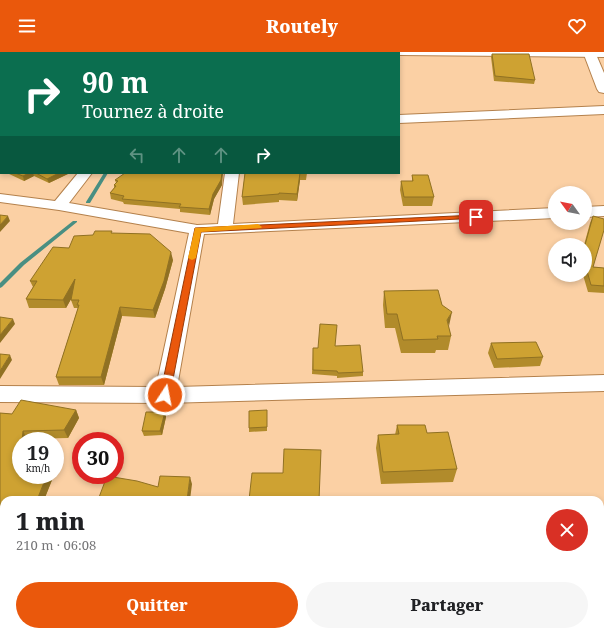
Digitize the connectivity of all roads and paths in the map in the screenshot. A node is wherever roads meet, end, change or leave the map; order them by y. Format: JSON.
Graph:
{"nodes":[{"id":1,"x":400,"y":52,"type":"edge"},
{"id":2,"x":589,"y":53,"type":"edge"},
{"id":3,"x":604,"y":54,"type":"edge"},
{"id":4,"x":604,"y":89,"type":"edge"},
{"id":5,"x":604,"y":110,"type":"edge"},
{"id":6,"x":400,"y":119,"type":"edge"},
{"id":7,"x":84,"y":174,"type":"edge"},
{"id":8,"x":232,"y":174,"type":"edge"},
{"id":9,"x":0,"y":198,"type":"edge"},
{"id":10,"x":59,"y":206,"type":"junction"},
{"id":11,"x":604,"y":211,"type":"edge"},
{"id":12,"x":592,"y":212,"type":"edge"},
{"id":13,"x":548,"y":213,"type":"edge"},
{"id":14,"x":224,"y":228,"type":"junction"},
{"id":15,"x":197,"y":230,"type":"junction"},
{"id":16,"x":604,"y":383,"type":"edge"},
{"id":17,"x":0,"y":394,"type":"edge"},
{"id":18,"x":165,"y":395,"type":"junction"}],
"edges":[{"from":1,"to":2,"type":"street"},
{"from":2,"to":3,"type":"street"},
{"from":2,"to":4,"type":"main road"},
{"from":5,"to":6,"type":"street"},
{"from":7,"to":10,"type":"street"},
{"from":8,"to":14,"type":"street"},
{"from":9,"to":10,"type":"street"},
{"from":10,"to":15,"type":"street"},
{"from":11,"to":12,"type":"street"},
{"from":13,"to":14,"type":"street"},
{"from":14,"to":15,"type":"street"},
{"from":15,"to":18,"type":"street"},
{"from":16,"to":18,"type":"street"},
{"from":17,"to":18,"type":"street"}]}
